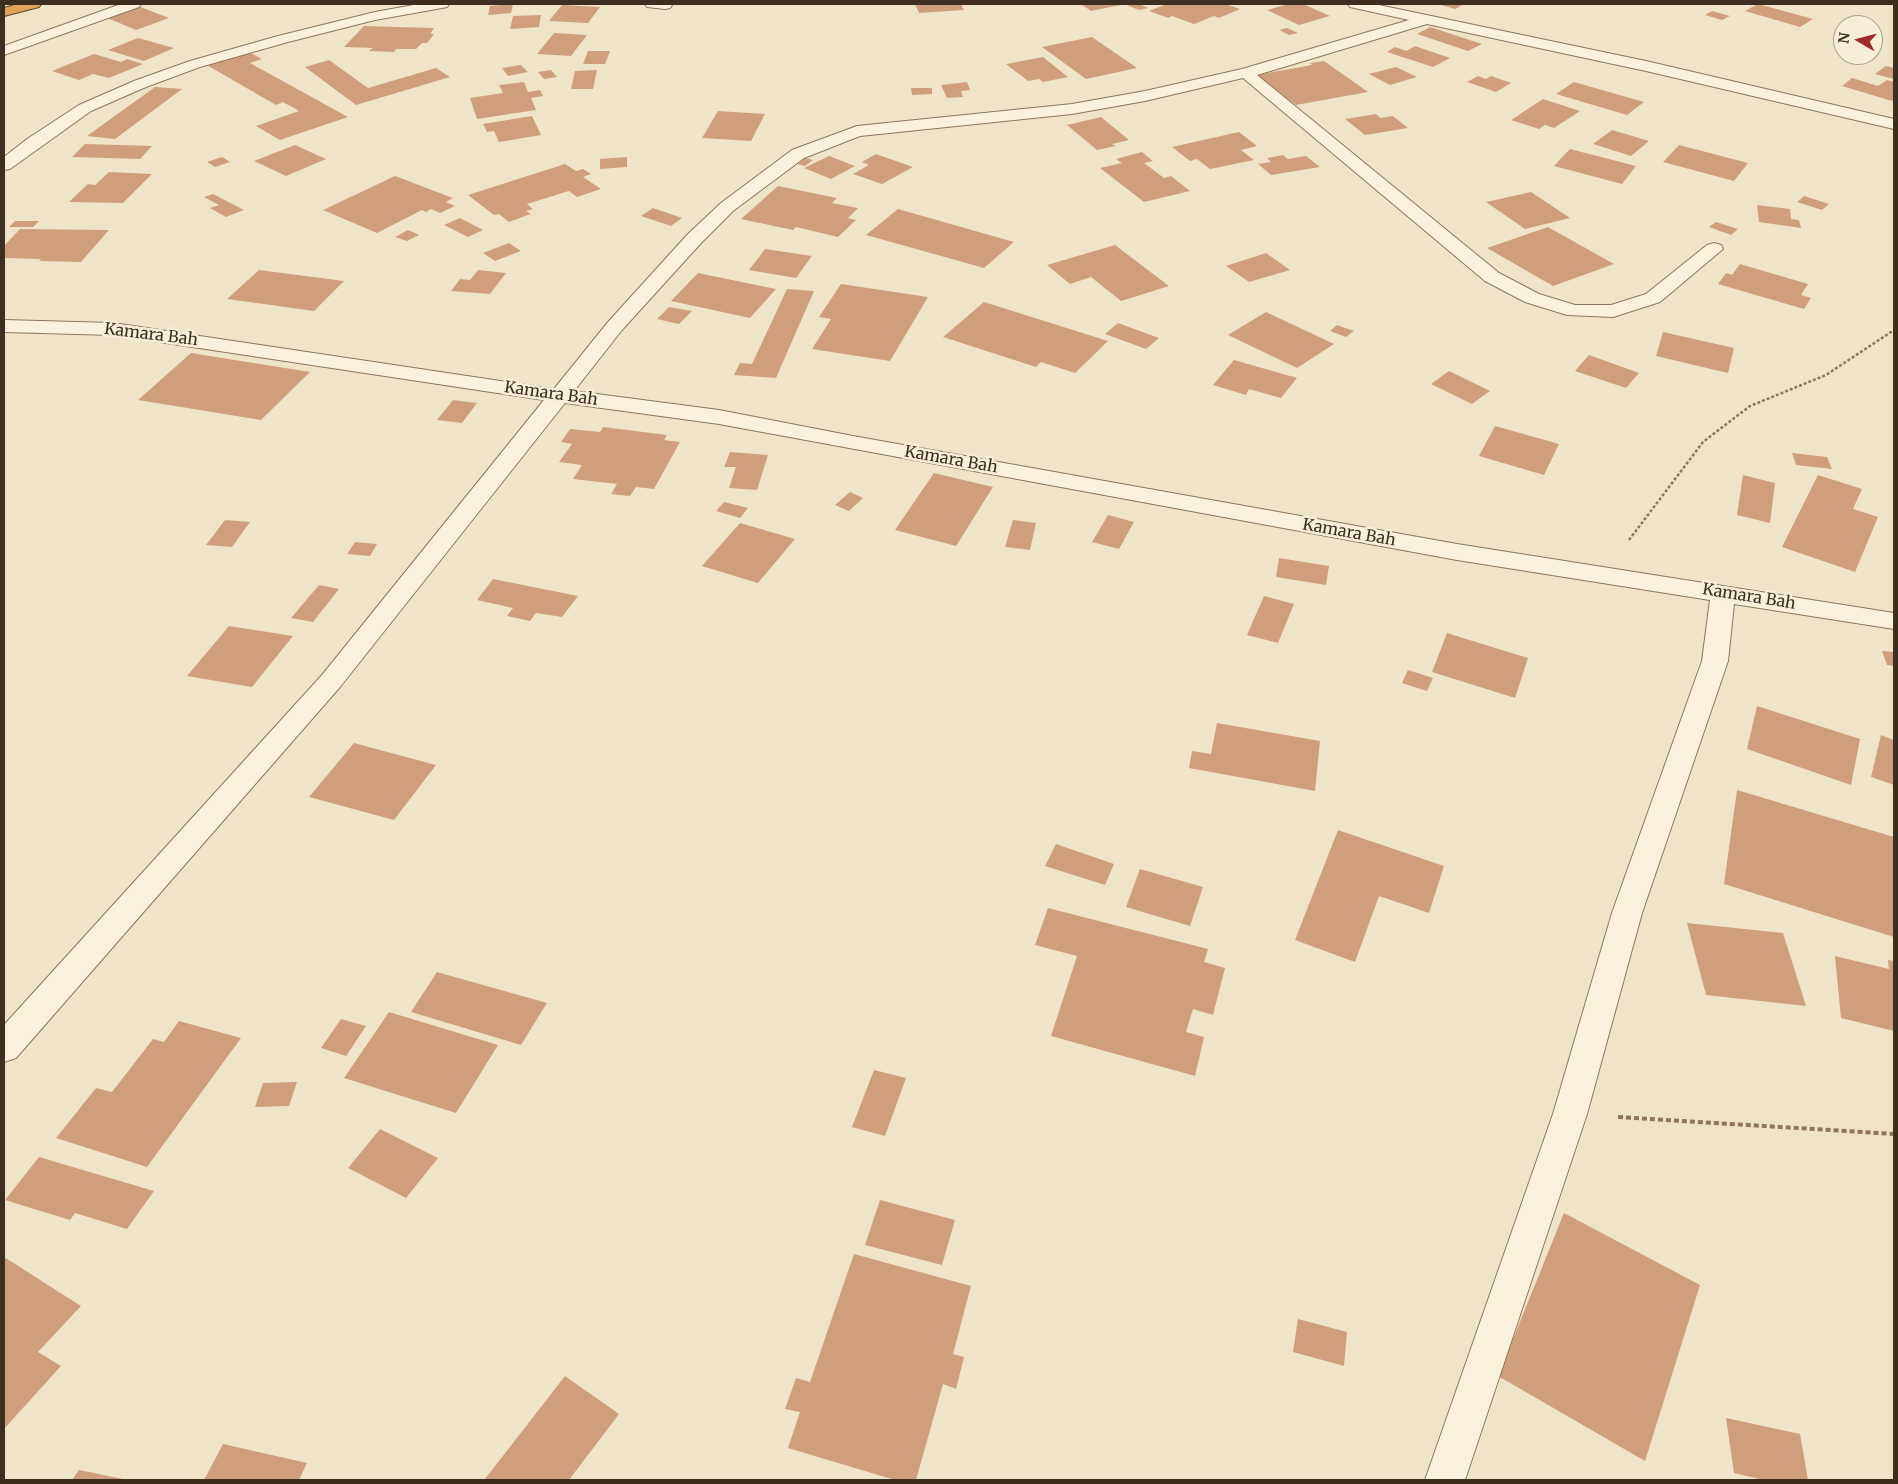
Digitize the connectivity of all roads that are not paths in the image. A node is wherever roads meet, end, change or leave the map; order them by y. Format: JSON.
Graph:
{"nodes":[{"id":1,"x":34,"y":4,"type":"edge"},
{"id":2,"x":134,"y":4,"type":"edge"},
{"id":3,"x":442,"y":4,"type":"edge"},
{"id":4,"x":1355,"y":4,"type":"edge"},
{"id":5,"x":4,"y":12,"type":"edge"},
{"id":6,"x":1428,"y":19,"type":"junction"},
{"id":7,"x":4,"y":51,"type":"edge"},
{"id":8,"x":1246,"y":73,"type":"junction"},
{"id":9,"x":1894,"y":124,"type":"edge"},
{"id":10,"x":4,"y":165,"type":"edge"},
{"id":11,"x":1714,"y":250,"type":"dead end"},
{"id":12,"x":4,"y":326,"type":"edge"},
{"id":13,"x":560,"y":396,"type":"junction"},
{"id":14,"x":1723,"y":592,"type":"junction"},
{"id":15,"x":1894,"y":621,"type":"edge"},
{"id":16,"x":4,"y":1048,"type":"edge"},
{"id":17,"x":1445,"y":1480,"type":"edge"}],
"edges":[{"from":1,"to":5,"type":"highway"},
{"from":2,"to":7,"type":"street"},
{"from":3,"to":10,"type":"street"},
{"from":4,"to":6,"type":"street"},
{"from":6,"to":8,"type":"street"},
{"from":6,"to":9,"type":"street"},
{"from":8,"to":11,"type":"street"},
{"from":8,"to":13,"type":"street"},
{"from":12,"to":13,"type":"street","name":"Kamara Bah"},
{"from":13,"to":14,"type":"street","name":"Kamara Bah"},
{"from":13,"to":16,"type":"street"},
{"from":14,"to":15,"type":"street","name":"Kamara Bah"},
{"from":14,"to":17,"type":"street"}]}
